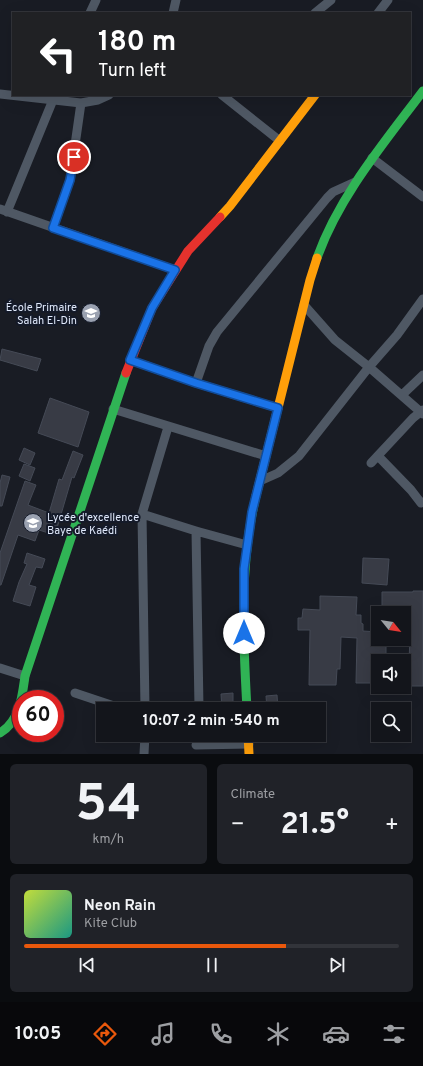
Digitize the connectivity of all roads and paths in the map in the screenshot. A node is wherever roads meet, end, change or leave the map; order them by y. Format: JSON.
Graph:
{"nodes":[{"id":1,"x":96,"y":0,"type":"edge"},
{"id":2,"x":176,"y":0,"type":"edge"},
{"id":3,"x":331,"y":0,"type":"edge"},
{"id":4,"x":388,"y":0,"type":"edge"},
{"id":5,"x":90,"y":12,"type":"edge"},
{"id":6,"x":173,"y":12,"type":"edge"},
{"id":7,"x":316,"y":12,"type":"edge"},
{"id":8,"x":379,"y":12,"type":"edge"},
{"id":9,"x":423,"y":91,"type":"edge"},
{"id":10,"x":0,"y":94,"type":"edge"},
{"id":11,"x":12,"y":95,"type":"edge"},
{"id":12,"x":36,"y":96,"type":"edge"},
{"id":13,"x":106,"y":96,"type":"edge"},
{"id":14,"x":223,"y":96,"type":"edge"},
{"id":15,"x":314,"y":96,"type":"edge"},
{"id":16,"x":54,"y":97,"type":"edge"},
{"id":17,"x":81,"y":103,"type":"junction"},
{"id":18,"x":280,"y":141,"type":"junction"},
{"id":19,"x":372,"y":158,"type":"junction"},
{"id":20,"x":357,"y":181,"type":"junction"},
{"id":21,"x":422,"y":195,"type":"edge"},
{"id":22,"x":3,"y":211,"type":"edge"},
{"id":23,"x":53,"y":228,"type":"junction"},
{"id":24,"x":175,"y":270,"type":"junction"},
{"id":25,"x":423,"y":299,"type":"edge"},
{"id":26,"x":304,"y":304,"type":"junction"},
{"id":27,"x":130,"y":360,"type":"junction"},
{"id":28,"x":369,"y":367,"type":"junction"},
{"id":29,"x":423,"y":375,"type":"edge"},
{"id":30,"x":196,"y":383,"type":"junction"},
{"id":31,"x":402,"y":395,"type":"junction"},
{"id":32,"x":278,"y":408,"type":"junction"},
{"id":33,"x":114,"y":409,"type":"junction"},
{"id":34,"x":422,"y":412,"type":"edge"},
{"id":35,"x":168,"y":427,"type":"junction"},
{"id":36,"x":266,"y":456,"type":"junction"},
{"id":37,"x":378,"y":456,"type":"junction"},
{"id":38,"x":371,"y":463,"type":"dead end"},
{"id":39,"x":260,"y":481,"type":"junction"},
{"id":40,"x":423,"y":502,"type":"edge"},
{"id":41,"x":142,"y":514,"type":"junction"},
{"id":42,"x":196,"y":531,"type":"junction"},
{"id":43,"x":247,"y":545,"type":"junction"},
{"id":44,"x":0,"y":668,"type":"edge"},
{"id":45,"x":25,"y":676,"type":"junction"},
{"id":46,"x":75,"y":693,"type":"dead end"},
{"id":47,"x":102,"y":702,"type":"edge"},
{"id":48,"x":144,"y":702,"type":"edge"},
{"id":49,"x":199,"y":702,"type":"edge"},
{"id":50,"x":247,"y":702,"type":"edge"},
{"id":51,"x":0,"y":733,"type":"edge"},
{"id":52,"x":144,"y":742,"type":"edge"},
{"id":53,"x":228,"y":742,"type":"edge"},
{"id":54,"x":249,"y":742,"type":"edge"},
{"id":55,"x":196,"y":745,"type":"dead end"},
{"id":56,"x":144,"y":754,"type":"edge"},
{"id":57,"x":249,"y":754,"type":"edge"}],
"edges":[{"from":1,"to":5,"type":"street"},
{"from":2,"to":6,"type":"street"},
{"from":3,"to":7,"type":"street"},
{"from":4,"to":8,"type":"street"},
{"from":9,"to":19,"type":"street"},
{"from":10,"to":11,"type":"street"},
{"from":12,"to":16,"type":"street"},
{"from":13,"to":17,"type":"street"},
{"from":14,"to":18,"type":"street"},
{"from":15,"to":18,"type":"street"},
{"from":16,"to":17,"type":"street"},
{"from":16,"to":22,"type":"street"},
{"from":17,"to":23,"type":"street"},
{"from":18,"to":24,"type":"street"},
{"from":19,"to":20,"type":"street"},
{"from":19,"to":21,"type":"street"},
{"from":20,"to":26,"type":"street"},
{"from":20,"to":30,"type":"street"},
{"from":22,"to":23,"type":"street"},
{"from":23,"to":24,"type":"street"},
{"from":24,"to":27,"type":"street"},
{"from":25,"to":28,"type":"street"},
{"from":26,"to":28,"type":"street"},
{"from":26,"to":32,"type":"street"},
{"from":27,"to":30,"type":"street"},
{"from":27,"to":33,"type":"street"},
{"from":28,"to":31,"type":"street"},
{"from":28,"to":39,"type":"street"},
{"from":29,"to":31,"type":"street"},
{"from":30,"to":32,"type":"street"},
{"from":31,"to":34,"type":"street"},
{"from":32,"to":36,"type":"street"},
{"from":33,"to":35,"type":"street"},
{"from":33,"to":45,"type":"street"},
{"from":34,"to":37,"type":"street"},
{"from":35,"to":36,"type":"street"},
{"from":35,"to":41,"type":"street"},
{"from":36,"to":39,"type":"street"},
{"from":37,"to":38,"type":"street"},
{"from":37,"to":40,"type":"street"},
{"from":39,"to":43,"type":"street"},
{"from":41,"to":42,"type":"street"},
{"from":41,"to":48,"type":"street"},
{"from":42,"to":43,"type":"street"},
{"from":42,"to":49,"type":"street"},
{"from":43,"to":50,"type":"street"},
{"from":44,"to":45,"type":"street"},
{"from":45,"to":51,"type":"street"},
{"from":46,"to":47,"type":"street"},
{"from":52,"to":56,"type":"street"},
{"from":53,"to":55,"type":"street"},
{"from":54,"to":57,"type":"street"}]}
